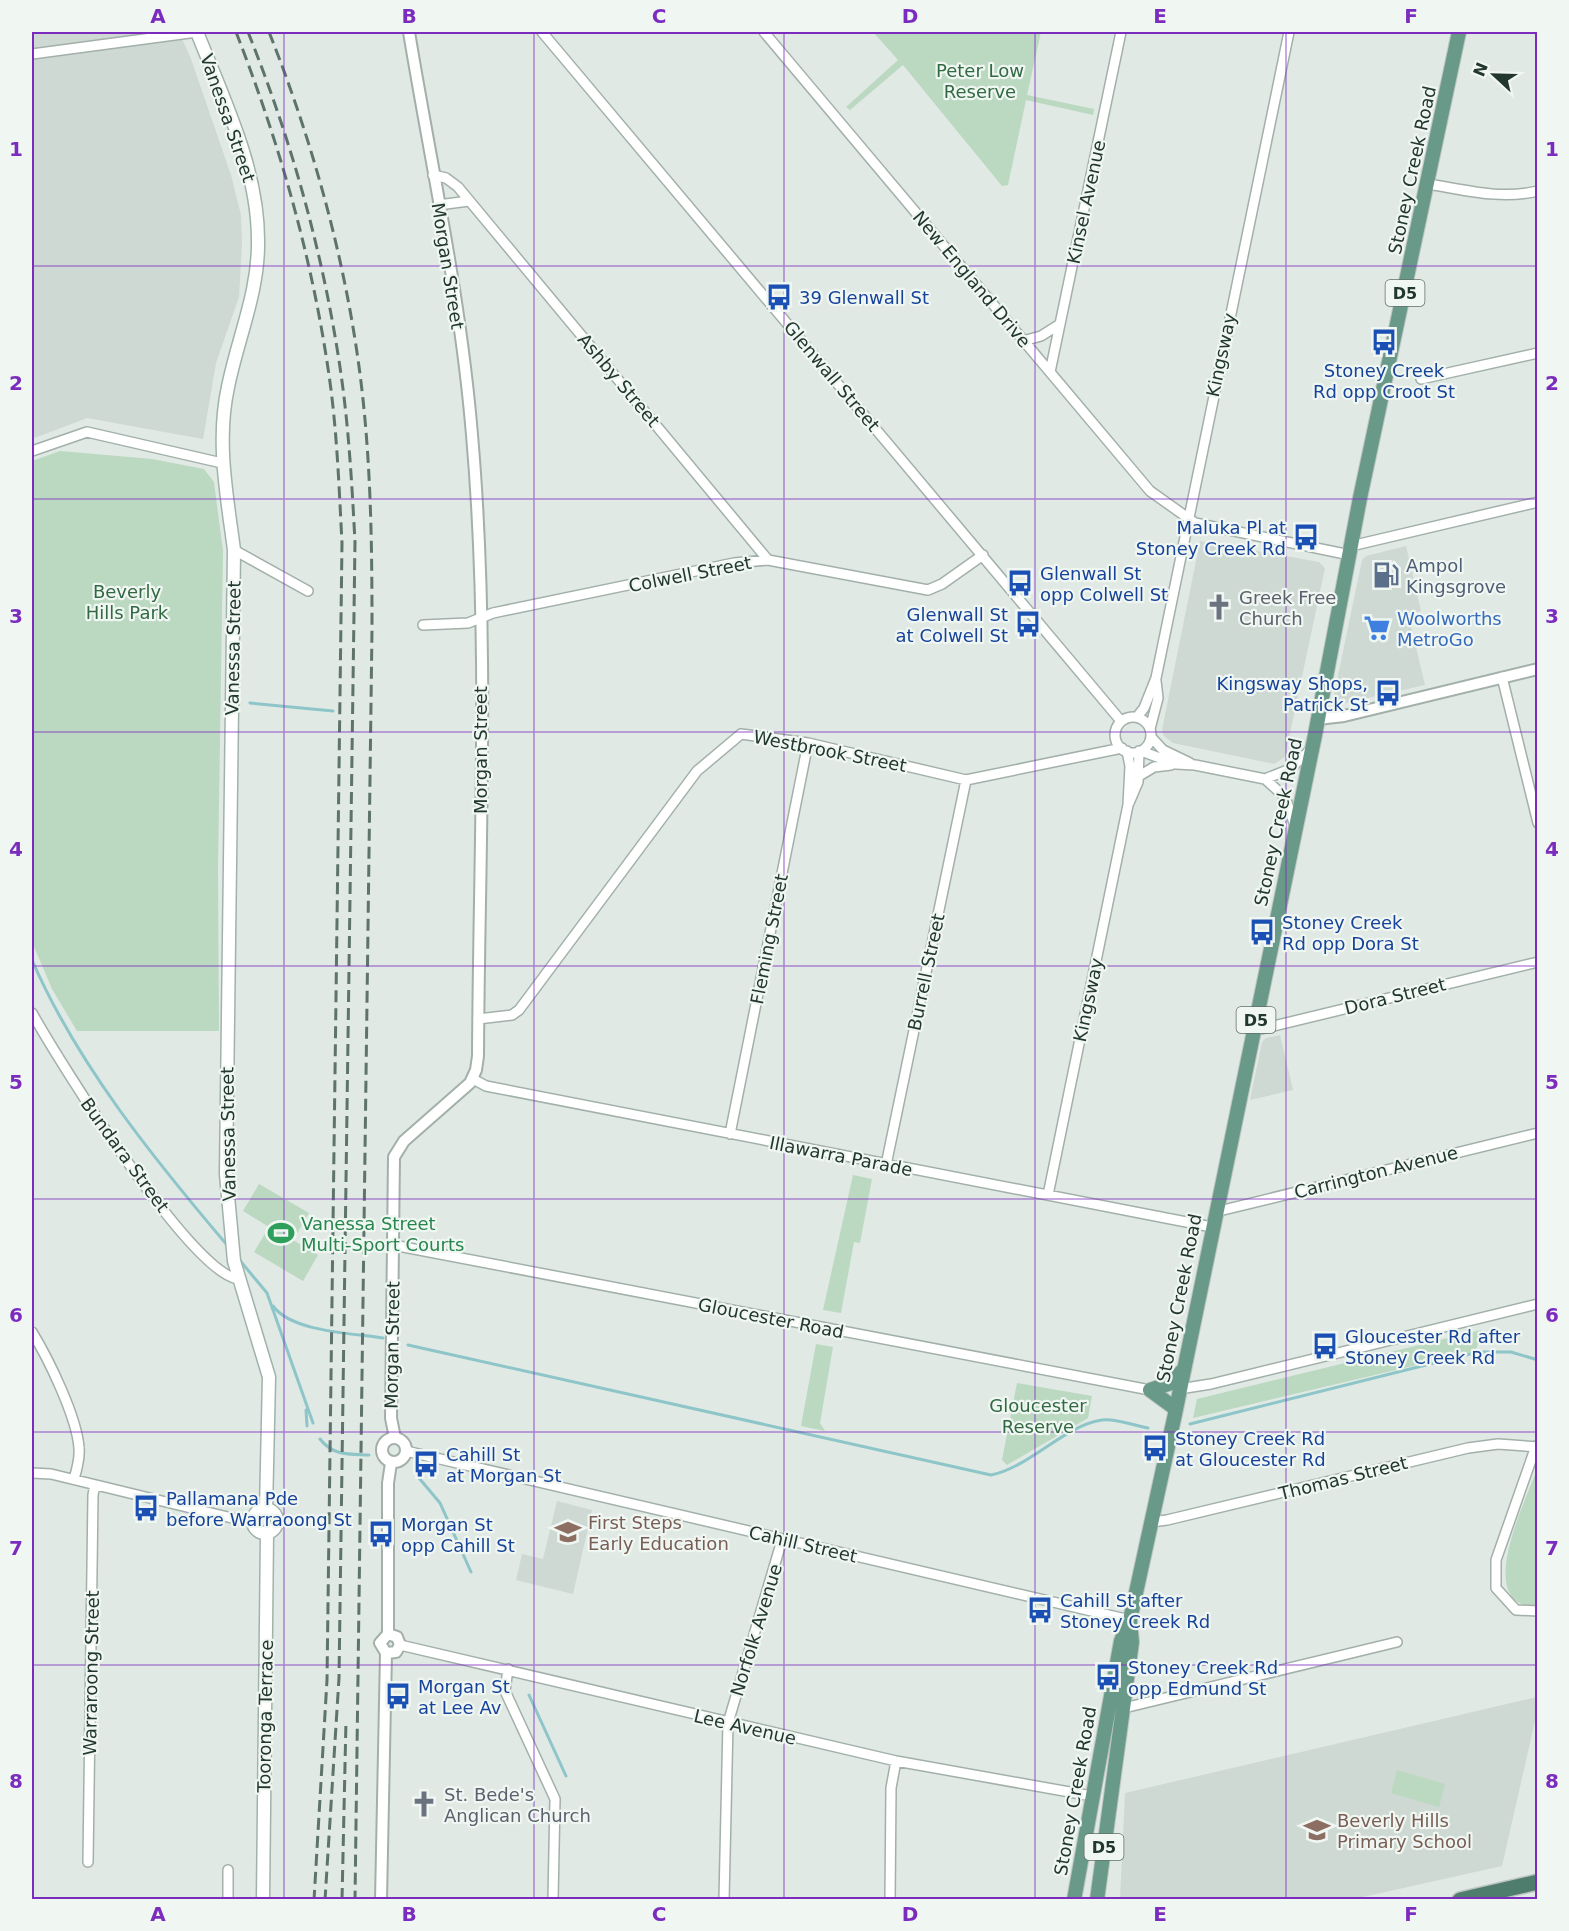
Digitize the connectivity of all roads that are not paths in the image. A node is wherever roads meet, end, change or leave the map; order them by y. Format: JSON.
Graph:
{"nodes":[{"id":1,"x":197,"y":32,"type":"edge"},
{"id":2,"x":409,"y":32,"type":"edge"},
{"id":3,"x":542,"y":32,"type":"edge"},
{"id":4,"x":764,"y":32,"type":"edge"},
{"id":5,"x":1122,"y":32,"type":"edge"},
{"id":6,"x":1288,"y":32,"type":"edge"},
{"id":7,"x":1459,"y":32,"type":"edge"},
{"id":8,"x":32,"y":54,"type":"edge"},
{"id":9,"x":433,"y":175,"type":"junction"},
{"id":10,"x":1428,"y":184,"type":"junction"},
{"id":11,"x":1538,"y":191,"type":"edge"},
{"id":12,"x":469,"y":201,"type":"junction"},
{"id":13,"x":438,"y":205,"type":"junction"},
{"id":14,"x":1060,"y":324,"type":"junction"},
{"id":15,"x":1023,"y":341,"type":"junction"},
{"id":16,"x":1538,"y":353,"type":"edge"},
{"id":17,"x":1050,"y":372,"type":"junction"},
{"id":18,"x":1421,"y":379,"type":"dead end"},
{"id":19,"x":32,"y":451,"type":"edge"},
{"id":20,"x":222,"y":463,"type":"junction"},
{"id":21,"x":1538,"y":502,"type":"edge"},
{"id":22,"x":1188,"y":518,"type":"junction"},
{"id":23,"x":234,"y":550,"type":"junction"},
{"id":24,"x":1350,"y":551,"type":"junction"},
{"id":25,"x":983,"y":555,"type":"junction"},
{"id":26,"x":768,"y":560,"type":"junction"},
{"id":27,"x":308,"y":591,"type":"dead end"},
{"id":28,"x":482,"y":618,"type":"junction"},
{"id":29,"x":423,"y":625,"type":"dead end"},
{"id":30,"x":1538,"y":669,"type":"edge"},
{"id":31,"x":1502,"y":677,"type":"junction"},
{"id":32,"x":1156,"y":678,"type":"junction"},
{"id":33,"x":1137,"y":717,"type":"junction"},
{"id":34,"x":1318,"y":719,"type":"junction"},
{"id":35,"x":1121,"y":721,"type":"junction"},
{"id":36,"x":1150,"y":733,"type":"junction"},
{"id":37,"x":1116,"y":738,"type":"junction"},
{"id":38,"x":808,"y":743,"type":"junction"},
{"id":39,"x":1312,"y":747,"type":"junction"},
{"id":40,"x":1125,"y":750,"type":"junction"},
{"id":41,"x":1140,"y":751,"type":"junction"},
{"id":42,"x":1099,"y":752,"type":"junction"},
{"id":43,"x":1176,"y":764,"type":"junction"},
{"id":44,"x":1195,"y":765,"type":"junction"},
{"id":45,"x":1139,"y":776,"type":"junction"},
{"id":46,"x":1265,"y":779,"type":"junction"},
{"id":47,"x":966,"y":780,"type":"junction"},
{"id":48,"x":1128,"y":806,"type":"junction"},
{"id":49,"x":1538,"y":823,"type":"edge"},
{"id":50,"x":1295,"y":828,"type":"junction"},
{"id":51,"x":1538,"y":962,"type":"edge"},
{"id":52,"x":32,"y":1013,"type":"edge"},
{"id":53,"x":478,"y":1019,"type":"junction"},
{"id":54,"x":1253,"y":1031,"type":"junction"},
{"id":55,"x":473,"y":1078,"type":"junction"},
{"id":56,"x":1538,"y":1133,"type":"edge"},
{"id":57,"x":730,"y":1134,"type":"junction"},
{"id":58,"x":886,"y":1165,"type":"junction"},
{"id":59,"x":1048,"y":1195,"type":"junction"},
{"id":60,"x":1215,"y":1212,"type":"junction"},
{"id":61,"x":1212,"y":1227,"type":"junction"},
{"id":62,"x":393,"y":1245,"type":"junction"},
{"id":63,"x":238,"y":1279,"type":"junction"},
{"id":64,"x":1538,"y":1304,"type":"edge"},
{"id":65,"x":32,"y":1332,"type":"edge"},
{"id":66,"x":1183,"y":1370,"type":"junction"},
{"id":67,"x":1179,"y":1389,"type":"junction"},
{"id":68,"x":1150,"y":1390,"type":"junction"},
{"id":69,"x":1176,"y":1411,"type":"junction"},
{"id":70,"x":395,"y":1438,"type":"junction"},
{"id":71,"x":1537,"y":1446,"type":"edge"},
{"id":72,"x":406,"y":1451,"type":"junction"},
{"id":73,"x":391,"y":1462,"type":"junction"},
{"id":74,"x":32,"y":1473,"type":"edge"},
{"id":75,"x":74,"y":1479,"type":"junction"},
{"id":76,"x":95,"y":1485,"type":"junction"},
{"id":77,"x":267,"y":1510,"type":"junction"},
{"id":78,"x":254,"y":1521,"type":"junction"},
{"id":79,"x":1151,"y":1522,"type":"junction"},
{"id":80,"x":267,"y":1533,"type":"junction"},
{"id":81,"x":782,"y":1540,"type":"junction"},
{"id":82,"x":1538,"y":1611,"type":"edge"},
{"id":83,"x":1130,"y":1620,"type":"junction"},
{"id":84,"x":388,"y":1635,"type":"junction"},
{"id":85,"x":1397,"y":1642,"type":"dead end"},
{"id":86,"x":400,"y":1645,"type":"junction"},
{"id":87,"x":386,"y":1653,"type":"junction"},
{"id":88,"x":508,"y":1669,"type":"junction"},
{"id":89,"x":1124,"y":1708,"type":"junction"},
{"id":90,"x":728,"y":1723,"type":"junction"},
{"id":91,"x":896,"y":1761,"type":"junction"},
{"id":92,"x":1092,"y":1796,"type":"junction"},
{"id":93,"x":88,"y":1862,"type":"dead end"},
{"id":94,"x":228,"y":1870,"type":"dead end"},
{"id":95,"x":1538,"y":1882,"type":"edge"},
{"id":96,"x":228,"y":1899,"type":"edge"},
{"id":97,"x":263,"y":1899,"type":"edge"},
{"id":98,"x":381,"y":1899,"type":"edge"},
{"id":99,"x":554,"y":1899,"type":"edge"},
{"id":100,"x":724,"y":1899,"type":"edge"},
{"id":101,"x":890,"y":1899,"type":"edge"},
{"id":102,"x":1074,"y":1899,"type":"edge"},
{"id":103,"x":1097,"y":1899,"type":"edge"},
{"id":104,"x":1460,"y":1899,"type":"edge"}],
"edges":[{"from":1,"to":8,"type":"street"},
{"from":1,"to":20,"type":"main road","name":"Vanessa Street"},
{"from":2,"to":9,"type":"street","name":"Morgan Street"},
{"from":3,"to":25,"type":"street","name":"Glenwall Street"},
{"from":4,"to":15,"type":"street","name":"New England Drive"},
{"from":5,"to":14,"type":"street","name":"Kinsel Avenue"},
{"from":6,"to":22,"type":"street","name":"Kingsway"},
{"from":7,"to":10,"type":"main road","name":"Stoney Creek Road","number":"D5"},
{"from":9,"to":12,"type":"street","name":"Ashby Street"},
{"from":9,"to":13,"type":"street","name":"Morgan Street"},
{"from":10,"to":11,"type":"street"},
{"from":10,"to":24,"type":"main road","name":"Stoney Creek Road","number":"D5"},
{"from":12,"to":13,"type":"street"},
{"from":12,"to":26,"type":"street","name":"Ashby Street"},
{"from":13,"to":28,"type":"street","name":"Morgan Street"},
{"from":14,"to":15,"type":"street"},
{"from":14,"to":17,"type":"street","name":"Kinsel Avenue"},
{"from":15,"to":17,"type":"street","name":"New England Drive"},
{"from":16,"to":18,"type":"street"},
{"from":17,"to":22,"type":"street","name":"New England Drive"},
{"from":19,"to":20,"type":"street"},
{"from":20,"to":23,"type":"main road","name":"Vanessa Street"},
{"from":21,"to":24,"type":"street"},
{"from":22,"to":24,"type":"street","name":"New England Drive"},
{"from":22,"to":32,"type":"street","name":"Kingsway"},
{"from":23,"to":27,"type":"street"},
{"from":23,"to":63,"type":"main road","name":"Vanessa Street"},
{"from":24,"to":34,"type":"main road","name":"Stoney Creek Road","number":"D5"},
{"from":25,"to":26,"type":"street","name":"Colwell Street"},
{"from":25,"to":35,"type":"street","name":"Glenwall Street"},
{"from":26,"to":28,"type":"street","name":"Colwell Street"},
{"from":28,"to":29,"type":"street","name":"Colwell Street"},
{"from":28,"to":53,"type":"street","name":"Morgan Street"},
{"from":30,"to":31,"type":"street"},
{"from":31,"to":34,"type":"street"},
{"from":31,"to":49,"type":"street"},
{"from":32,"to":33,"type":"street","name":"Kingsway"},
{"from":32,"to":36,"type":"street","name":"Kingsway"},
{"from":33,"to":35,"type":"street"},
{"from":33,"to":36,"type":"street"},
{"from":34,"to":39,"type":"main road","name":"Stoney Creek Road","number":"D5"},
{"from":35,"to":37,"type":"street"},
{"from":36,"to":41,"type":"street"},
{"from":36,"to":44,"type":"street"},
{"from":37,"to":40,"type":"street"},
{"from":37,"to":42,"type":"street","name":"Westbrook Street"},
{"from":38,"to":47,"type":"street","name":"Westbrook Street"},
{"from":38,"to":53,"type":"street","name":"Westbrook Street"},
{"from":38,"to":57,"type":"street","name":"Fleming Street"},
{"from":39,"to":46,"type":"street"},
{"from":39,"to":50,"type":"main road","name":"Stoney Creek Road","number":"D5"},
{"from":40,"to":41,"type":"street"},
{"from":40,"to":42,"type":"street","name":"Westbrook Street"},
{"from":40,"to":48,"type":"street","name":"Kingsway"},
{"from":41,"to":43,"type":"street"},
{"from":41,"to":45,"type":"street","name":"Kingsway"},
{"from":42,"to":47,"type":"street","name":"Westbrook Street"},
{"from":43,"to":44,"type":"street"},
{"from":43,"to":45,"type":"street"},
{"from":44,"to":46,"type":"street"},
{"from":45,"to":48,"type":"street","name":"Kingsway"},
{"from":46,"to":50,"type":"street"},
{"from":47,"to":58,"type":"street","name":"Burrell Street"},
{"from":48,"to":59,"type":"street","name":"Kingsway"},
{"from":50,"to":54,"type":"main road","name":"Stoney Creek Road","number":"D5"},
{"from":51,"to":54,"type":"street","name":"Dora Street"},
{"from":52,"to":63,"type":"street","name":"Bundara Street"},
{"from":53,"to":55,"type":"street","name":"Morgan Street"},
{"from":54,"to":60,"type":"main road","name":"Stoney Creek Road","number":"D5"},
{"from":55,"to":57,"type":"street","name":"Illawarra Parade"},
{"from":55,"to":62,"type":"street","name":"Morgan Street"},
{"from":56,"to":60,"type":"street","name":"Carrington Avenue"},
{"from":57,"to":58,"type":"street","name":"Illawarra Parade"},
{"from":58,"to":59,"type":"street","name":"Illawarra Parade"},
{"from":59,"to":61,"type":"street","name":"Illawarra Parade"},
{"from":60,"to":61,"type":"main road","name":"Stoney Creek Road","number":"D5"},
{"from":61,"to":66,"type":"main road","name":"Stoney Creek Road","number":"D5"},
{"from":62,"to":68,"type":"street","name":"Gloucester Road"},
{"from":62,"to":70,"type":"street","name":"Morgan Street"},
{"from":63,"to":77,"type":"main road"},
{"from":64,"to":67,"type":"street"},
{"from":65,"to":75,"type":"street"},
{"from":66,"to":67,"type":"main road","name":"Stoney Creek Road","number":"D5"},
{"from":66,"to":68,"type":"main road"},
{"from":67,"to":69,"type":"main road","name":"Stoney Creek Road","number":"D5"},
{"from":68,"to":69,"type":"main road"},
{"from":69,"to":79,"type":"main road","name":"Stoney Creek Road","number":"D5"},
{"from":70,"to":72,"type":"street"},
{"from":70,"to":73,"type":"street"},
{"from":71,"to":79,"type":"street","name":"Thomas Street"},
{"from":71,"to":82,"type":"street","name":"Thomas Street"},
{"from":72,"to":73,"type":"street"},
{"from":72,"to":81,"type":"street","name":"Cahill Street"},
{"from":73,"to":84,"type":"street"},
{"from":74,"to":75,"type":"street"},
{"from":75,"to":76,"type":"street"},
{"from":76,"to":78,"type":"street"},
{"from":76,"to":93,"type":"street","name":"Warraroong Street"},
{"from":77,"to":78,"type":"main road"},
{"from":77,"to":80,"type":"main road"},
{"from":78,"to":80,"type":"main road"},
{"from":79,"to":83,"type":"main road","name":"Stoney Creek Road","number":"D5"},
{"from":80,"to":97,"type":"main road","name":"Tooronga Terrace"},
{"from":81,"to":83,"type":"street","name":"Cahill Street"},
{"from":81,"to":90,"type":"street","name":"Norfolk Avenue"},
{"from":83,"to":89,"type":"main road","name":"Stoney Creek Road","number":"D5"},
{"from":83,"to":92,"type":"main road","name":"Stoney Creek Road","number":"D5"},
{"from":84,"to":86,"type":"street"},
{"from":84,"to":87,"type":"street"},
{"from":85,"to":89,"type":"street"},
{"from":86,"to":87,"type":"street"},
{"from":86,"to":88,"type":"street","name":"Lee Avenue"},
{"from":87,"to":98,"type":"street"},
{"from":88,"to":90,"type":"street","name":"Lee Avenue"},
{"from":88,"to":99,"type":"street"},
{"from":89,"to":103,"type":"main road","name":"Stoney Creek Road","number":"D5"},
{"from":90,"to":91,"type":"street","name":"Lee Avenue"},
{"from":90,"to":100,"type":"street","name":"Norfolk Avenue"},
{"from":91,"to":92,"type":"street","name":"Lee Avenue"},
{"from":91,"to":101,"type":"street"},
{"from":92,"to":102,"type":"main road","name":"Stoney Creek Road","number":"D5"},
{"from":94,"to":96,"type":"street"},
{"from":95,"to":104,"type":"highway"}]}
